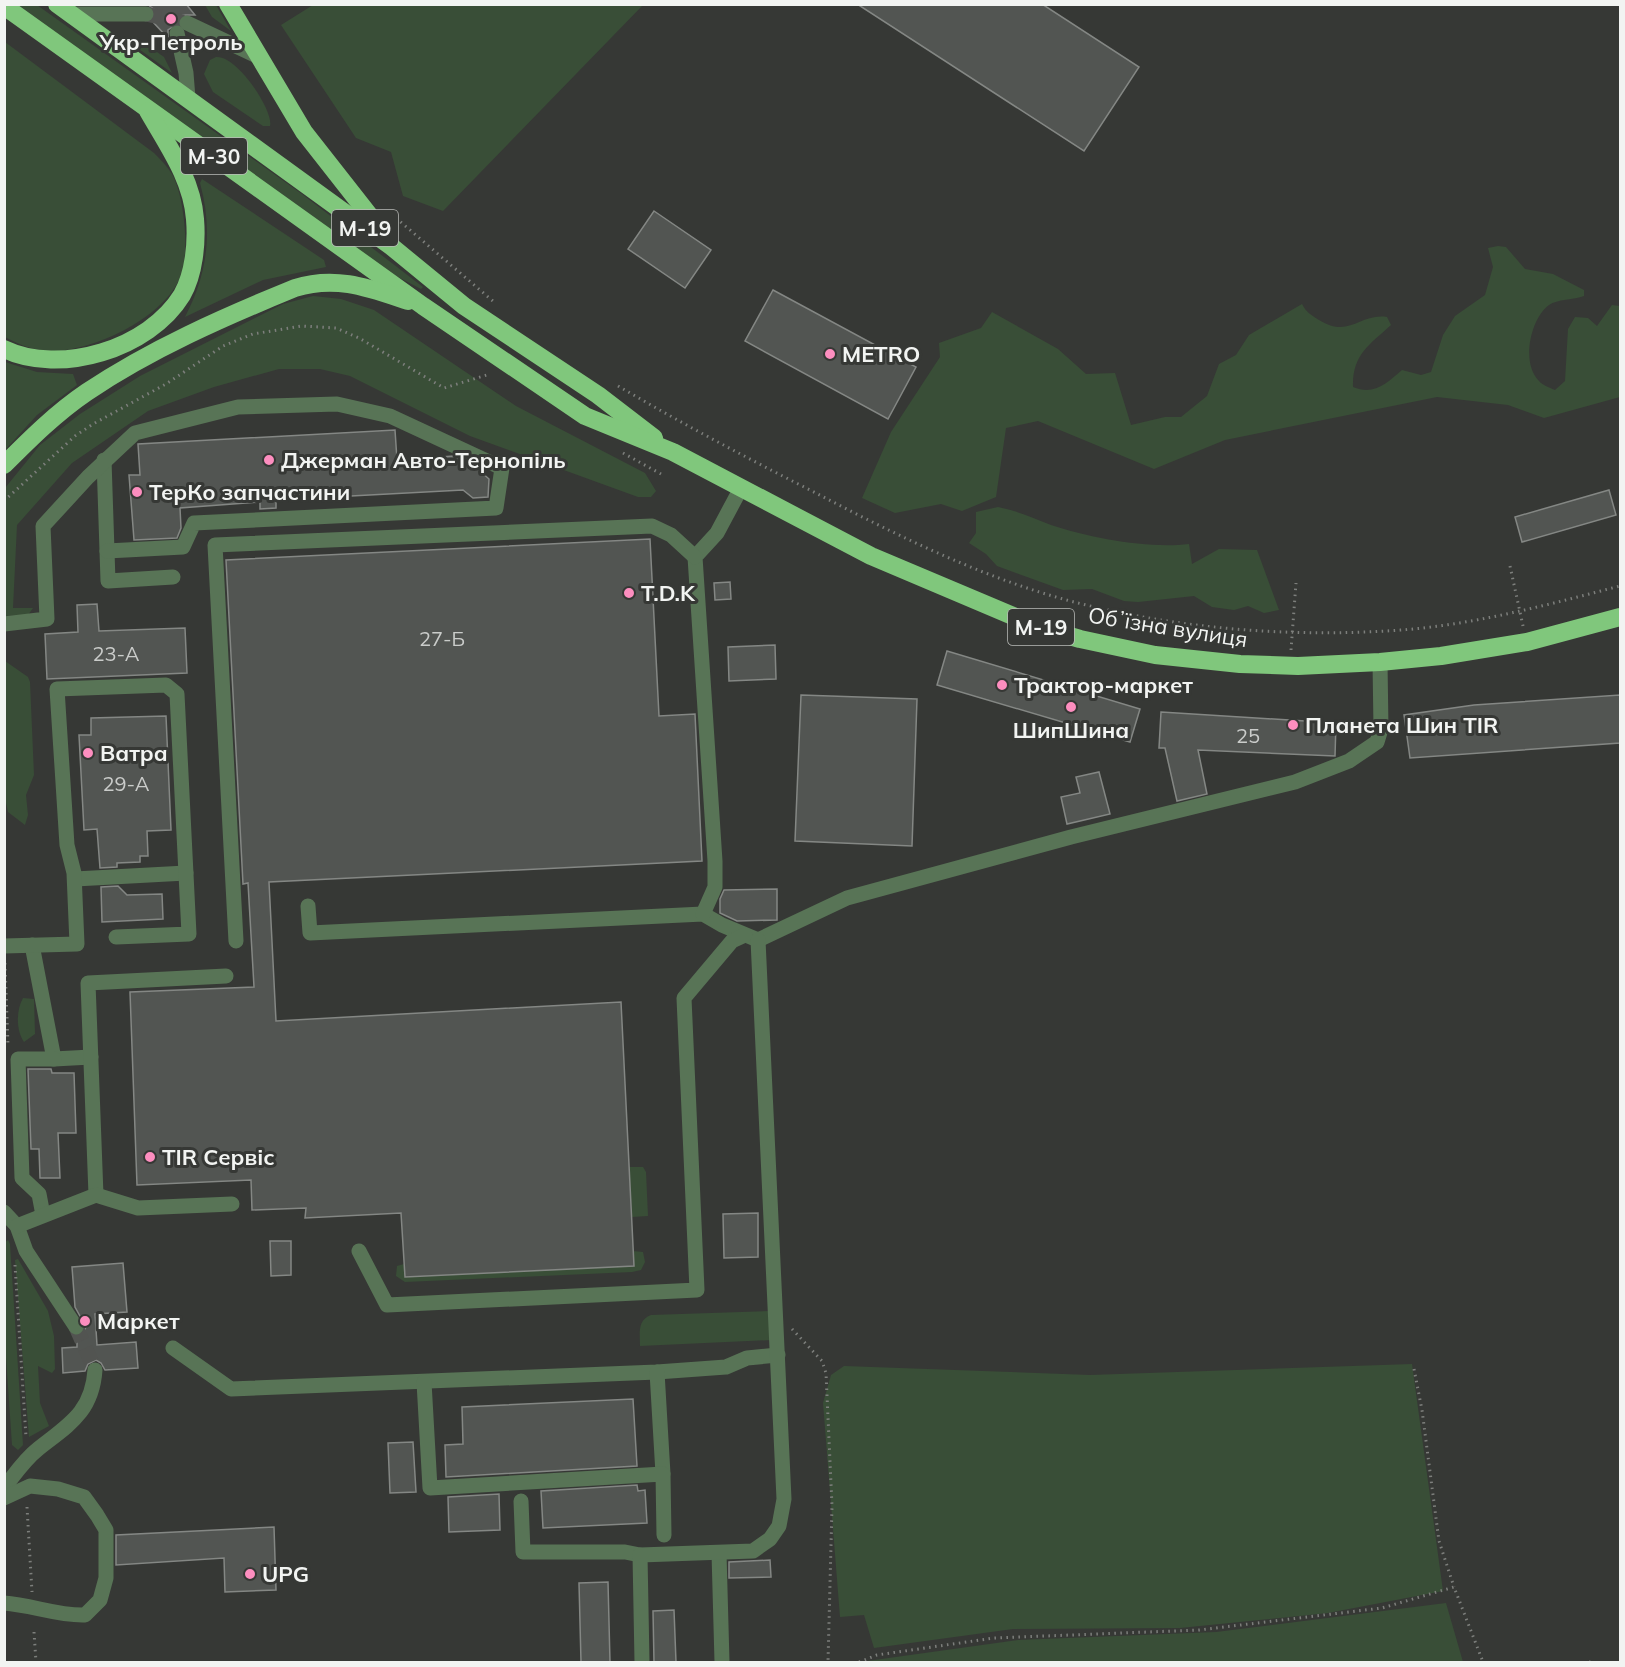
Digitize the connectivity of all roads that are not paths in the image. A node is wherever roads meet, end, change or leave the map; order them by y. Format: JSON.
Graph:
{"nodes":[{"id":1,"x":4,"y":6,"type":"edge"},
{"id":2,"x":234,"y":6,"type":"edge"},
{"id":3,"x":63,"y":9,"type":"edge"},
{"id":4,"x":146,"y":14,"type":"tunnel mouth"},
{"id":5,"x":259,"y":57,"type":"junction"},
{"id":6,"x":188,"y":98,"type":"junction"},
{"id":7,"x":146,"y":107,"type":"junction"},
{"id":8,"x":399,"y":254,"type":"junction"},
{"id":9,"x":423,"y":306,"type":"junction"},
{"id":10,"x":4,"y":349,"type":"edge"},
{"id":11,"x":672,"y":452,"type":"junction"},
{"id":12,"x":104,"y":460,"type":"junction"},
{"id":13,"x":4,"y":465,"type":"edge"},
{"id":14,"x":741,"y":488,"type":"junction"},
{"id":15,"x":107,"y":551,"type":"junction"},
{"id":16,"x":695,"y":557,"type":"junction"},
{"id":17,"x":173,"y":577,"type":"dead end"},
{"id":18,"x":1620,"y":617,"type":"edge"},
{"id":19,"x":4,"y":624,"type":"edge"},
{"id":20,"x":1380,"y":662,"type":"junction"},
{"id":21,"x":186,"y":873,"type":"junction"},
{"id":22,"x":75,"y":879,"type":"junction"},
{"id":23,"x":308,"y":906,"type":"dead end"},
{"id":24,"x":703,"y":914,"type":"junction"},
{"id":25,"x":117,"y":937,"type":"dead end"},
{"id":26,"x":752,"y":937,"type":"junction"},
{"id":27,"x":236,"y":941,"type":"dead end"},
{"id":28,"x":32,"y":945,"type":"junction"},
{"id":29,"x":4,"y":946,"type":"edge"},
{"id":30,"x":226,"y":976,"type":"dead end"},
{"id":31,"x":91,"y":1057,"type":"junction"},
{"id":32,"x":54,"y":1059,"type":"junction"},
{"id":33,"x":96,"y":1195,"type":"junction"},
{"id":34,"x":232,"y":1204,"type":"dead end"},
{"id":35,"x":4,"y":1212,"type":"edge"},
{"id":36,"x":43,"y":1215,"type":"junction"},
{"id":37,"x":17,"y":1226,"type":"junction"},
{"id":38,"x":359,"y":1251,"type":"dead end"},
{"id":39,"x":76,"y":1327,"type":"tunnel mouth"},
{"id":40,"x":173,"y":1348,"type":"dead end"},
{"id":41,"x":778,"y":1355,"type":"junction"},
{"id":42,"x":96,"y":1370,"type":"tunnel mouth"},
{"id":43,"x":657,"y":1372,"type":"junction"},
{"id":44,"x":424,"y":1382,"type":"junction"},
{"id":45,"x":663,"y":1474,"type":"junction"},
{"id":46,"x":4,"y":1488,"type":"edge"},
{"id":47,"x":4,"y":1498,"type":"edge"},
{"id":48,"x":521,"y":1501,"type":"dead end"},
{"id":49,"x":664,"y":1535,"type":"dead end"},
{"id":50,"x":719,"y":1553,"type":"junction"},
{"id":51,"x":640,"y":1555,"type":"junction"},
{"id":52,"x":4,"y":1603,"type":"edge"},
{"id":53,"x":642,"y":1662,"type":"edge"},
{"id":54,"x":722,"y":1662,"type":"edge"}],
"edges":[{"from":1,"to":7,"type":"highway","number":"М-30"},
{"from":2,"to":5,"type":"highway"},
{"from":3,"to":4,"type":"lane"},
{"from":3,"to":6,"type":"highway","number":"М-19"},
{"from":5,"to":6,"type":"lane"},
{"from":5,"to":8,"type":"highway"},
{"from":6,"to":8,"type":"highway","number":"М-19"},
{"from":7,"to":9,"type":"highway","number":"М-30"},
{"from":7,"to":10,"type":"highway"},
{"from":8,"to":11,"type":"highway","number":"М-19"},
{"from":9,"to":11,"type":"highway","number":"М-19"},
{"from":9,"to":13,"type":"highway","number":"М-19"},
{"from":11,"to":14,"type":"highway","name":"Обʼїзна вулиця","number":"М-19"},
{"from":12,"to":15,"type":"lane"},
{"from":12,"to":15,"type":"lane"},
{"from":12,"to":19,"type":"lane"},
{"from":14,"to":16,"type":"lane"},
{"from":14,"to":20,"type":"highway","name":"Обʼїзна вулиця","number":"М-19"},
{"from":15,"to":17,"type":"lane"},
{"from":16,"to":24,"type":"lane"},
{"from":16,"to":27,"type":"lane"},
{"from":18,"to":20,"type":"highway","name":"Обʼїзна вулиця","number":"М-19"},
{"from":20,"to":26,"type":"lane"},
{"from":21,"to":22,"type":"lane"},
{"from":21,"to":22,"type":"lane"},
{"from":21,"to":25,"type":"lane"},
{"from":22,"to":28,"type":"lane"},
{"from":23,"to":24,"type":"lane"},
{"from":24,"to":26,"type":"lane"},
{"from":26,"to":38,"type":"lane"},
{"from":26,"to":41,"type":"lane"},
{"from":28,"to":29,"type":"lane"},
{"from":28,"to":32,"type":"lane"},
{"from":30,"to":31,"type":"lane"},
{"from":31,"to":32,"type":"lane"},
{"from":31,"to":33,"type":"lane"},
{"from":32,"to":36,"type":"lane"},
{"from":33,"to":34,"type":"lane"},
{"from":33,"to":36,"type":"lane"},
{"from":35,"to":37,"type":"lane"},
{"from":36,"to":37,"type":"lane"},
{"from":37,"to":39,"type":"lane"},
{"from":40,"to":44,"type":"lane"},
{"from":41,"to":43,"type":"lane"},
{"from":41,"to":50,"type":"lane"},
{"from":42,"to":46,"type":"lane"},
{"from":43,"to":44,"type":"lane"},
{"from":43,"to":45,"type":"lane"},
{"from":44,"to":45,"type":"lane"},
{"from":45,"to":49,"type":"lane"},
{"from":47,"to":52,"type":"lane"},
{"from":48,"to":51,"type":"lane"},
{"from":50,"to":51,"type":"lane"},
{"from":50,"to":54,"type":"lane"},
{"from":51,"to":53,"type":"lane"}]}
